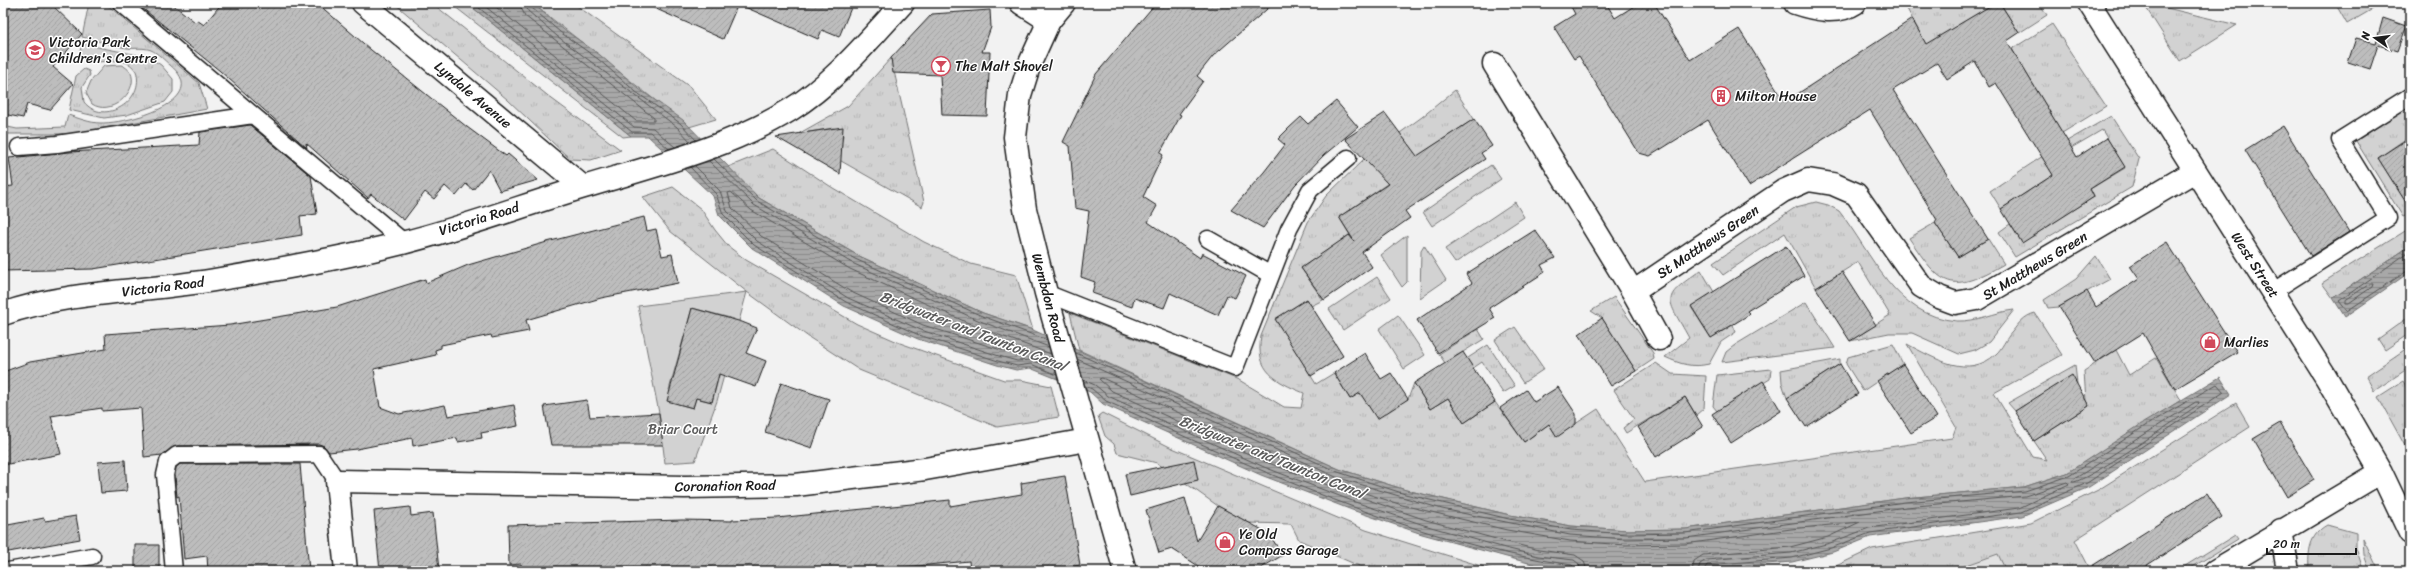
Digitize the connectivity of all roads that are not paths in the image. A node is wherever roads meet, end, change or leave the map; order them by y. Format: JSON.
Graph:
{"nodes":[{"id":1,"x":121,"y":3,"type":"edge"},
{"id":2,"x":363,"y":3,"type":"edge"},
{"id":3,"x":903,"y":3,"type":"edge"},
{"id":4,"x":1021,"y":3,"type":"edge"},
{"id":5,"x":1064,"y":3,"type":"edge"},
{"id":6,"x":1795,"y":3,"type":"edge"},
{"id":7,"x":1855,"y":3,"type":"edge"},
{"id":8,"x":2089,"y":3,"type":"edge"},
{"id":9,"x":1049,"y":20,"type":"junction"},
{"id":10,"x":1494,"y":64,"type":"dead end"},
{"id":11,"x":2410,"y":96,"type":"edge"},
{"id":12,"x":253,"y":115,"type":"junction"},
{"id":13,"x":19,"y":147,"type":"dead end"},
{"id":14,"x":1348,"y":158,"type":"dead end"},
{"id":15,"x":2195,"y":171,"type":"junction"},
{"id":16,"x":583,"y":187,"type":"junction"},
{"id":17,"x":1208,"y":239,"type":"dead end"},
{"id":18,"x":404,"y":243,"type":"junction"},
{"id":19,"x":1271,"y":275,"type":"junction"},
{"id":20,"x":1633,"y":292,"type":"junction"},
{"id":21,"x":2272,"y":292,"type":"junction"},
{"id":22,"x":1046,"y":293,"type":"junction"},
{"id":23,"x":3,"y":314,"type":"edge"},
{"id":24,"x":1659,"y":339,"type":"dead end"},
{"id":25,"x":1086,"y":440,"type":"junction"},
{"id":26,"x":2381,"y":472,"type":"junction"},
{"id":27,"x":338,"y":481,"type":"junction"},
{"id":28,"x":2282,"y":530,"type":"junction"},
{"id":29,"x":2410,"y":533,"type":"edge"},
{"id":30,"x":92,"y":556,"type":"dead end"},
{"id":31,"x":8,"y":571,"type":"edge"},
{"id":32,"x":174,"y":571,"type":"edge"},
{"id":33,"x":346,"y":571,"type":"edge"},
{"id":34,"x":1125,"y":571,"type":"edge"},
{"id":35,"x":2215,"y":571,"type":"edge"},
{"id":36,"x":2288,"y":571,"type":"edge"}],
"edges":[{"from":1,"to":12,"type":"lane"},
{"from":2,"to":16,"type":"street","name":"Lyndale Avenue"},
{"from":3,"to":16,"type":"street","name":"Victoria Road"},
{"from":4,"to":9,"type":"street"},
{"from":5,"to":9,"type":"street","name":"Wembdon Road"},
{"from":6,"to":7,"type":"street"},
{"from":8,"to":15,"type":"street","name":"West Street"},
{"from":9,"to":22,"type":"street","name":"Wembdon Road"},
{"from":10,"to":20,"type":"street"},
{"from":11,"to":21,"type":"lane"},
{"from":12,"to":13,"type":"lane"},
{"from":12,"to":18,"type":"lane"},
{"from":14,"to":19,"type":"lane"},
{"from":15,"to":20,"type":"street","name":"St Matthews Green"},
{"from":15,"to":21,"type":"street","name":"West Street"},
{"from":16,"to":18,"type":"street","name":"Victoria Road"},
{"from":17,"to":19,"type":"lane"},
{"from":18,"to":23,"type":"street","name":"Victoria Road"},
{"from":19,"to":22,"type":"lane"},
{"from":20,"to":24,"type":"street"},
{"from":21,"to":26,"type":"street","name":"West Street"},
{"from":22,"to":25,"type":"street","name":"Wembdon Road"},
{"from":25,"to":27,"type":"street","name":"Coronation Road"},
{"from":25,"to":34,"type":"street","name":"Wembdon Road"},
{"from":26,"to":28,"type":"street"},
{"from":26,"to":29,"type":"street","name":"West Street"},
{"from":27,"to":32,"type":"lane"},
{"from":27,"to":33,"type":"street"},
{"from":28,"to":35,"type":"street"},
{"from":28,"to":36,"type":"street"},
{"from":30,"to":31,"type":"lane"}]}
